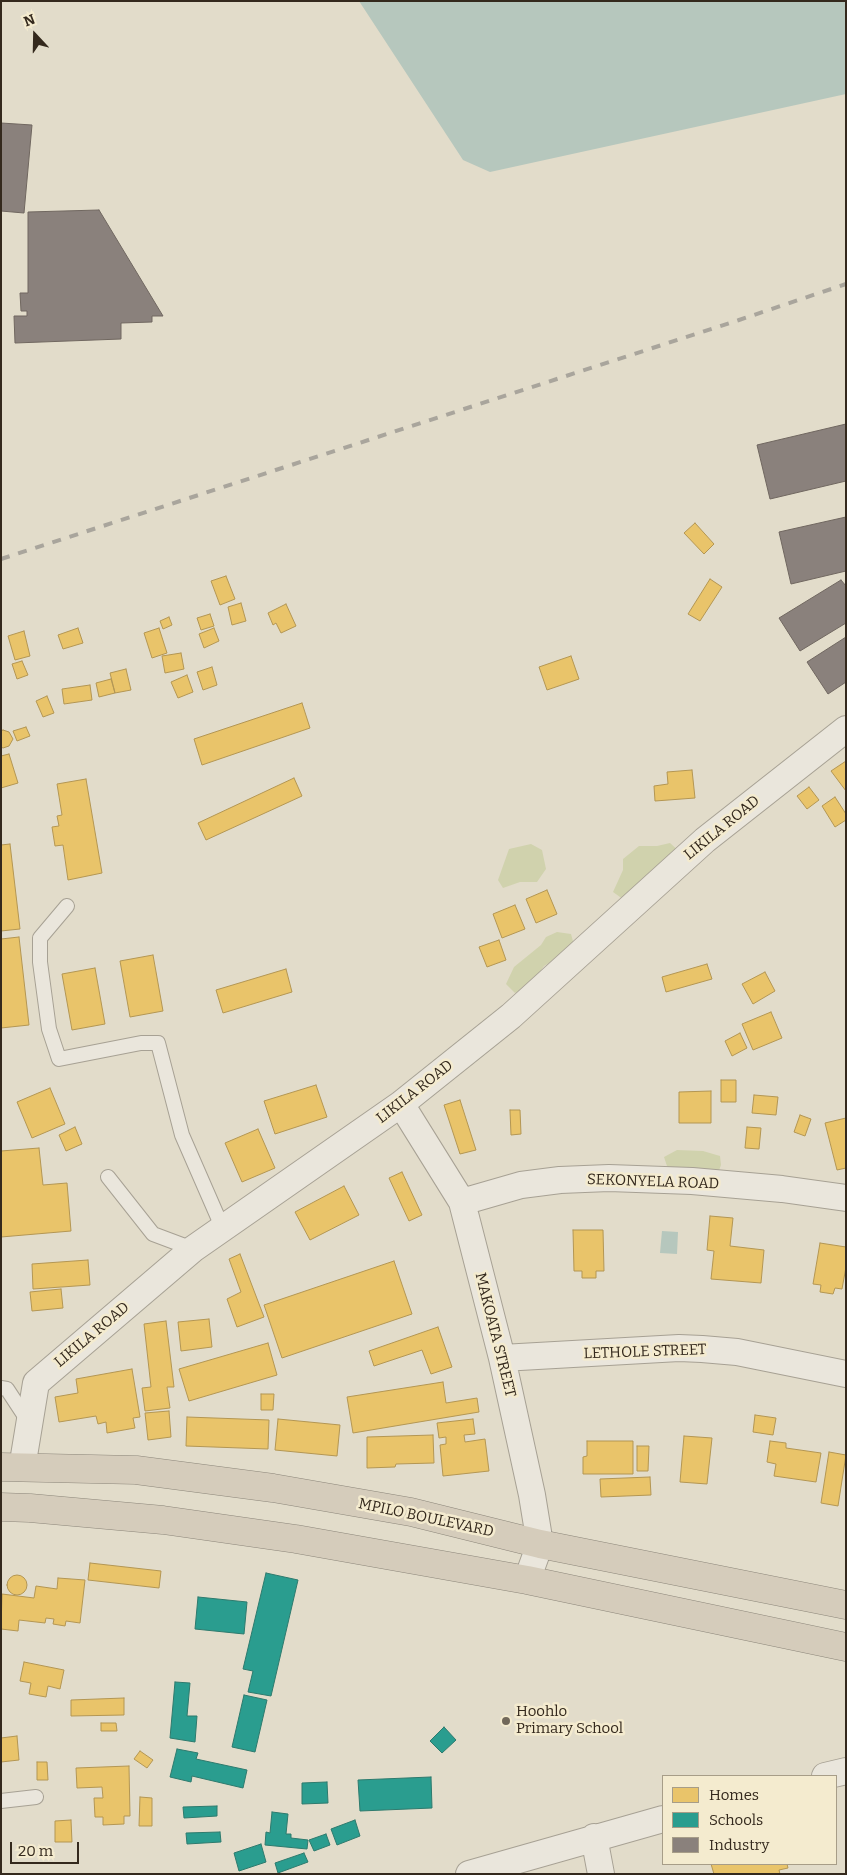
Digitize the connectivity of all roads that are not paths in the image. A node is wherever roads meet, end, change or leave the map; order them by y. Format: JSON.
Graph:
{"nodes":[{"id":1,"x":846,"y":729,"type":"edge"},
{"id":2,"x":67,"y":906,"type":"dead end"},
{"id":3,"x":401,"y":1104,"type":"junction"},
{"id":4,"x":108,"y":1177,"type":"dead end"},
{"id":5,"x":846,"y":1198,"type":"edge"},
{"id":6,"x":462,"y":1202,"type":"junction"},
{"id":7,"x":223,"y":1229,"type":"junction"},
{"id":8,"x":193,"y":1249,"type":"junction"},
{"id":9,"x":502,"y":1358,"type":"junction"},
{"id":10,"x":846,"y":1374,"type":"edge"},
{"id":11,"x":1,"y":1388,"type":"edge"},
{"id":12,"x":29,"y":1423,"type":"junction"},
{"id":13,"x":12,"y":1467,"type":"edge"},
{"id":14,"x":1,"y":1507,"type":"edge"},
{"id":15,"x":540,"y":1544,"type":"junction"},
{"id":16,"x":527,"y":1580,"type":"junction"},
{"id":17,"x":846,"y":1605,"type":"edge"},
{"id":18,"x":846,"y":1647,"type":"edge"},
{"id":19,"x":846,"y":1771,"type":"edge"},
{"id":20,"x":829,"y":1775,"type":"edge"},
{"id":21,"x":36,"y":1797,"type":"dead end"},
{"id":22,"x":1,"y":1801,"type":"edge"},
{"id":23,"x":662,"y":1819,"type":"edge"},
{"id":24,"x":594,"y":1837,"type":"junction"},
{"id":25,"x":469,"y":1874,"type":"edge"},
{"id":26,"x":601,"y":1874,"type":"edge"}],
"edges":[{"from":1,"to":3,"type":"street","name":"LIKILA ROAD"},
{"from":2,"to":7,"type":"lane"},
{"from":3,"to":6,"type":"street","name":"MAKOATA STREET"},
{"from":3,"to":7,"type":"street","name":"LIKILA ROAD"},
{"from":4,"to":8,"type":"lane"},
{"from":5,"to":6,"type":"street","name":"SEKONYELA ROAD"},
{"from":6,"to":9,"type":"street","name":"MAKOATA STREET"},
{"from":7,"to":8,"type":"street","name":"LIKILA ROAD"},
{"from":8,"to":12,"type":"street","name":"LIKILA ROAD"},
{"from":9,"to":10,"type":"street","name":"LETHOLE STREET"},
{"from":9,"to":15,"type":"street","name":"MAKOATA STREET"},
{"from":11,"to":12,"type":"lane"},
{"from":12,"to":13,"type":"street","name":"LIKILA ROAD"},
{"from":13,"to":15,"type":"highway","name":"MPILO BOULEVARD"},
{"from":14,"to":16,"type":"highway"},
{"from":15,"to":16,"type":"street","name":"MAKOATA STREET"},
{"from":15,"to":17,"type":"highway","name":"MPILO BOULEVARD"},
{"from":16,"to":18,"type":"highway"},
{"from":19,"to":20,"type":"street"},
{"from":21,"to":22,"type":"lane"},
{"from":23,"to":24,"type":"street"},
{"from":24,"to":25,"type":"street"},
{"from":24,"to":26,"type":"street"}]}
